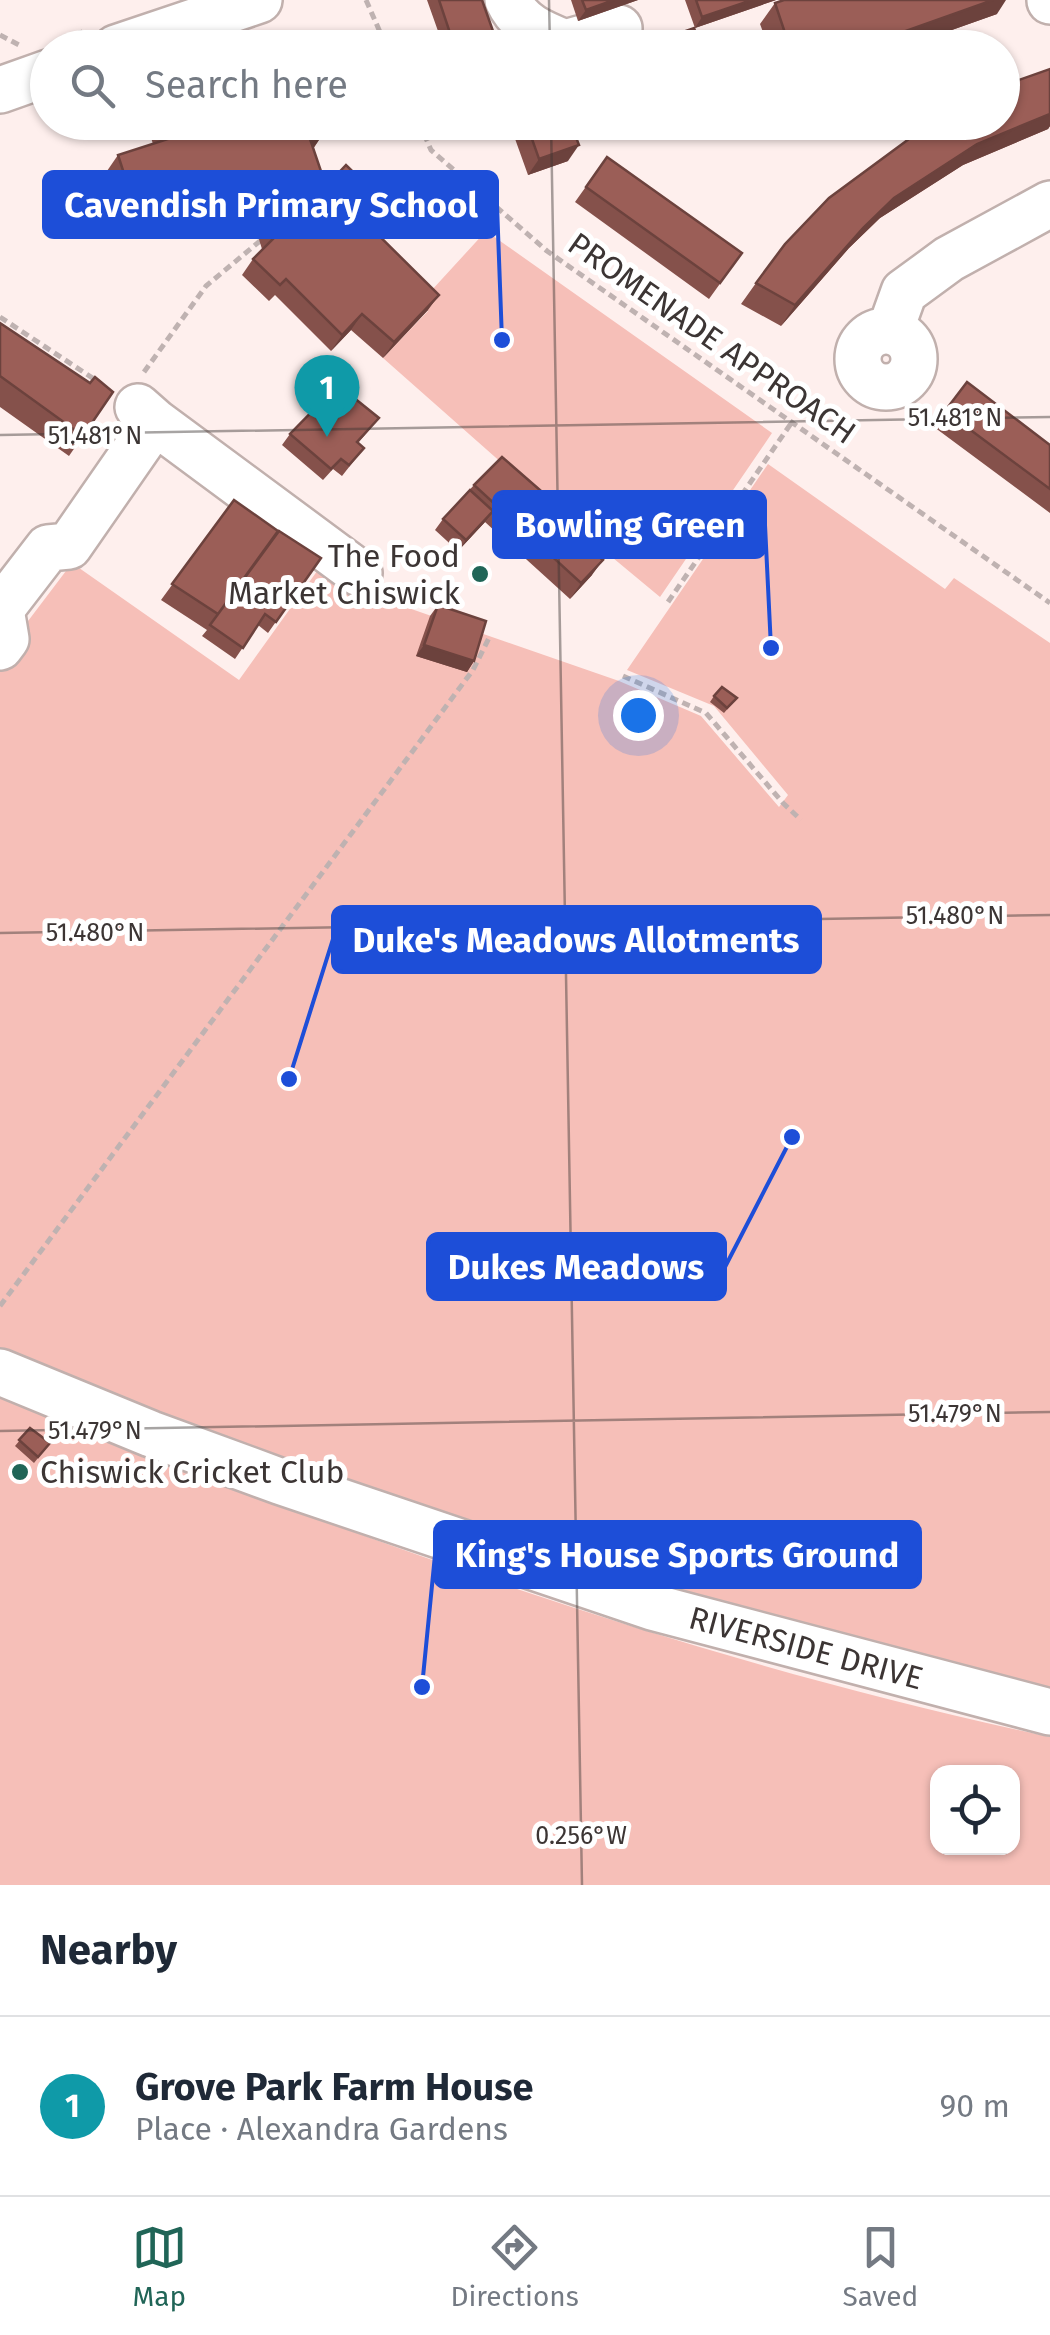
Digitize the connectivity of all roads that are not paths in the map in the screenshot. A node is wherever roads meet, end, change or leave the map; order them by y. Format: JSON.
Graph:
{"nodes":[{"id":1,"x":259,"y":0,"type":"edge"},
{"id":2,"x":508,"y":0,"type":"edge"},
{"id":3,"x":619,"y":28,"type":"dead end"},
{"id":4,"x":133,"y":30,"type":"edge"},
{"id":5,"x":534,"y":30,"type":"edge"},
{"id":6,"x":613,"y":30,"type":"edge"},
{"id":7,"x":30,"y":72,"type":"edge"},
{"id":8,"x":0,"y":90,"type":"edge"},
{"id":9,"x":1050,"y":204,"type":"edge"},
{"id":10,"x":890,"y":331,"type":"dead end"},
{"id":11,"x":360,"y":574,"type":"dead end"},
{"id":12,"x":0,"y":648,"type":"edge"},
{"id":13,"x":0,"y":1372,"type":"edge"},
{"id":14,"x":1050,"y":1712,"type":"edge"}],
"edges":[{"from":1,"to":4,"type":"street"},
{"from":2,"to":5,"type":"street"},
{"from":3,"to":6,"type":"street"},
{"from":7,"to":8,"type":"street"},
{"from":9,"to":10,"type":"street"},
{"from":11,"to":12,"type":"street"},
{"from":13,"to":14,"type":"street","name":"RIVERSIDE DRIVE"}]}
